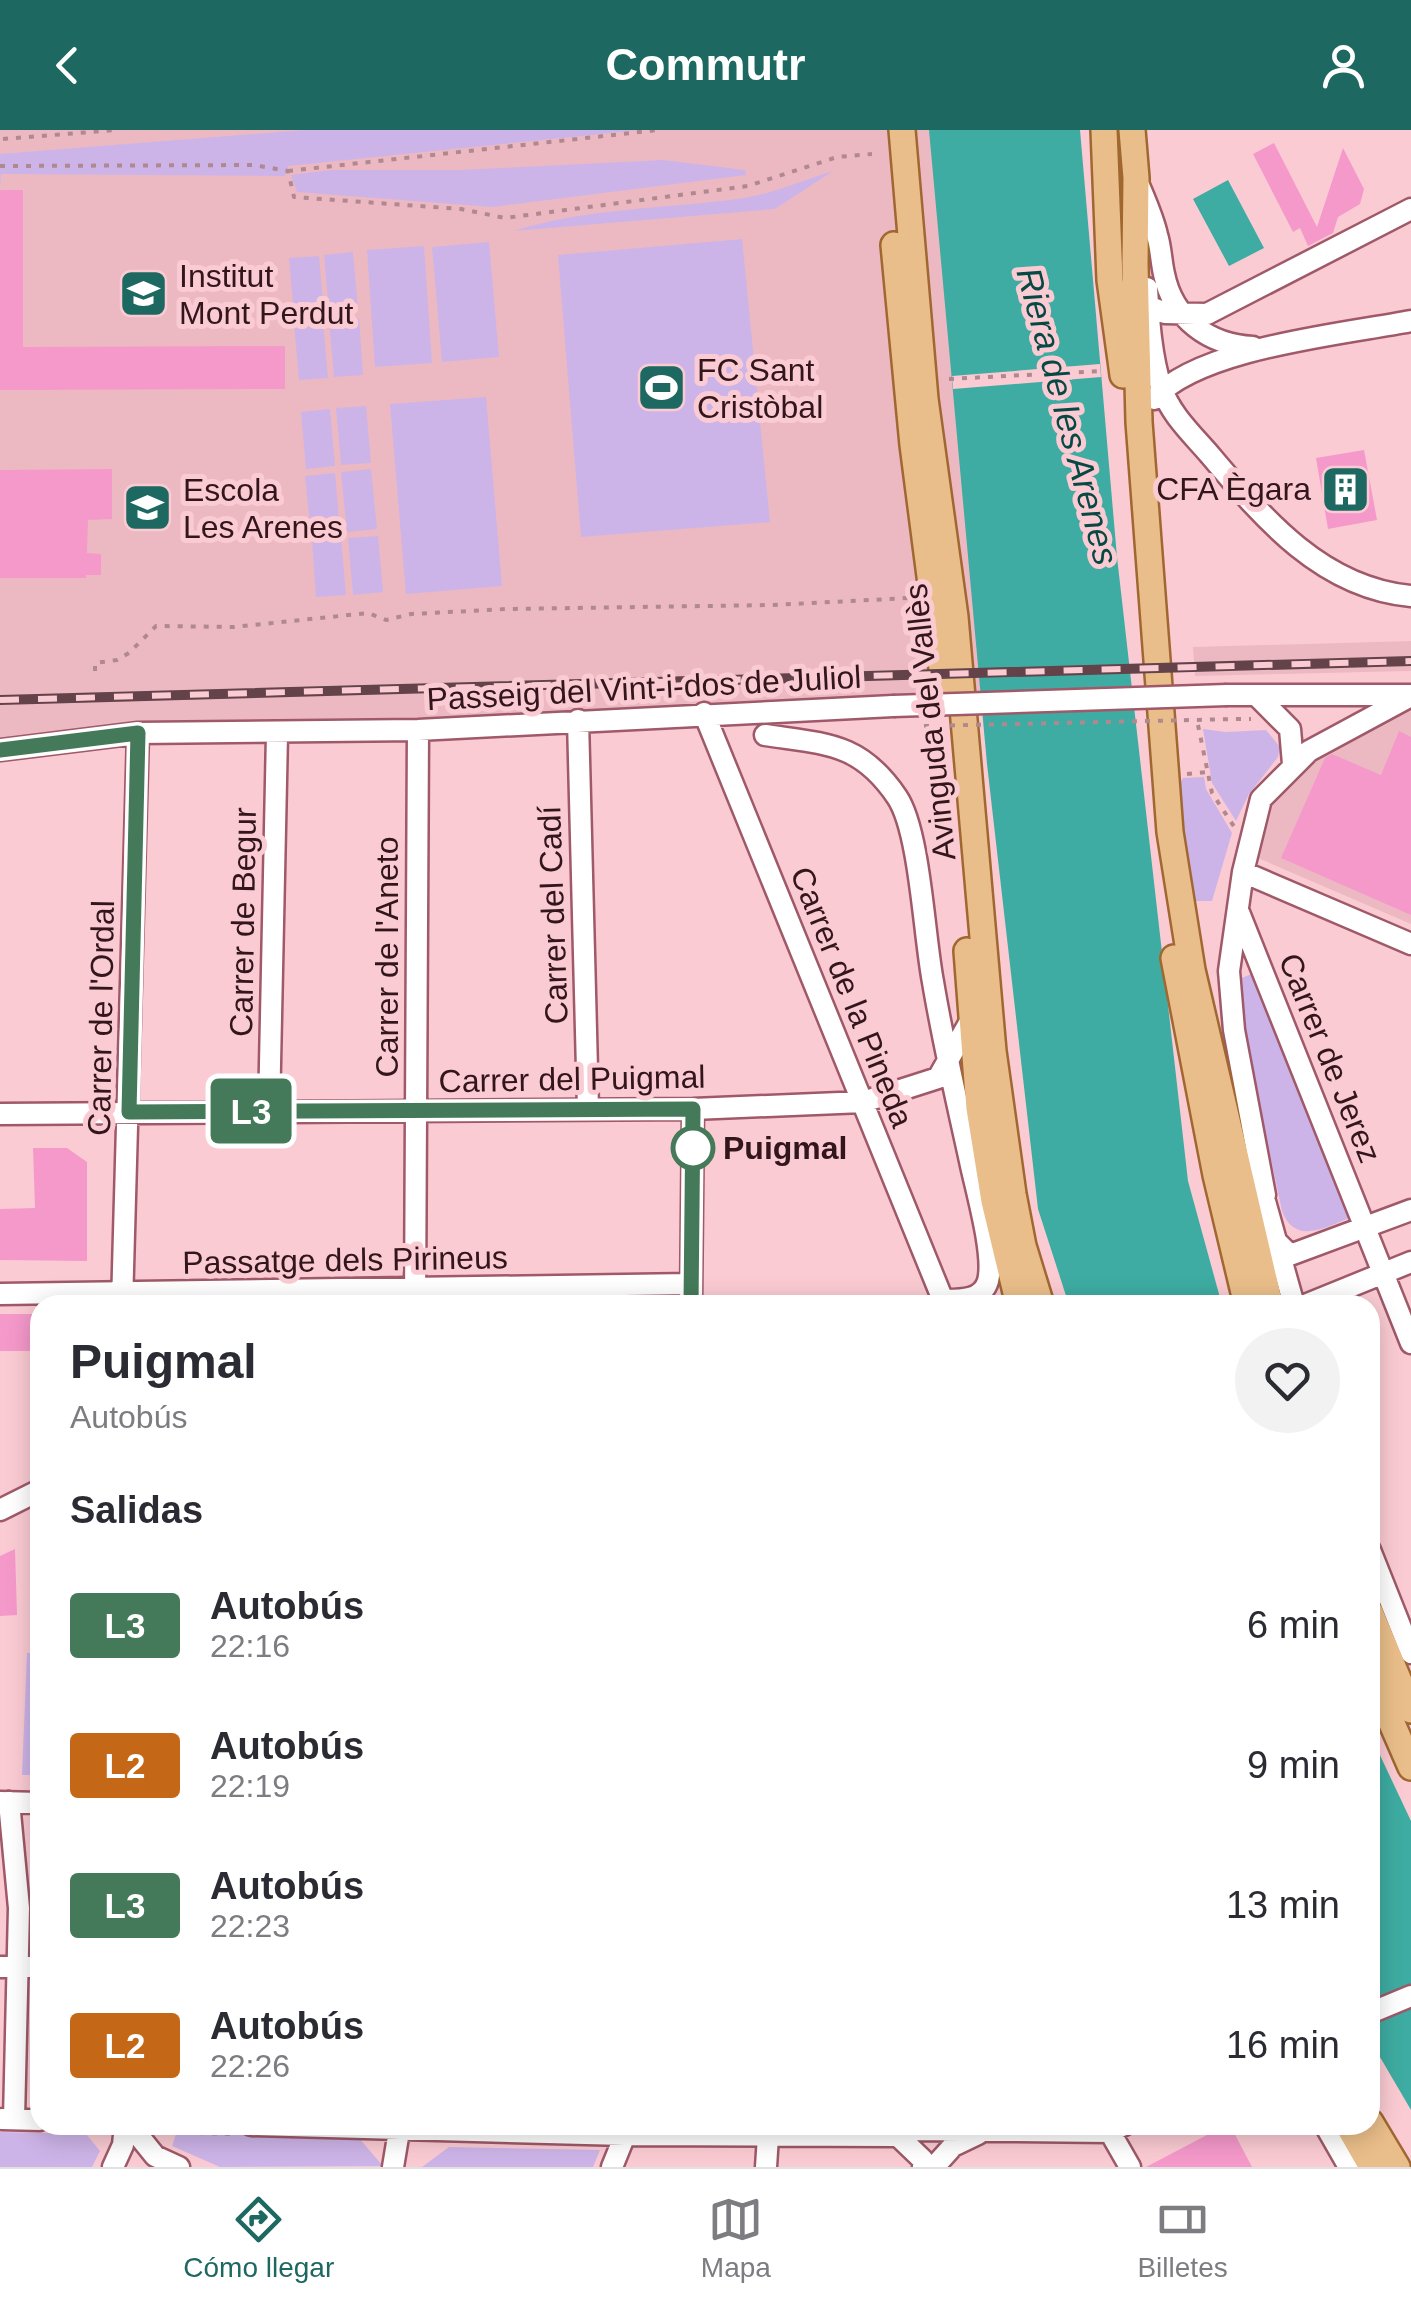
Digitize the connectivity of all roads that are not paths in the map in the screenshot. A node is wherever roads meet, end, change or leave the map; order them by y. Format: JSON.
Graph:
{"nodes":[{"id":1,"x":885,"y":130,"type":"edge"},
{"id":2,"x":902,"y":130,"type":"edge"},
{"id":3,"x":1132,"y":130,"type":"edge"},
{"id":4,"x":1105,"y":141,"type":"edge"},
{"id":5,"x":1136,"y":190,"type":"junction"},
{"id":6,"x":1411,"y":209,"type":"edge"},
{"id":7,"x":1142,"y":304,"type":"junction"},
{"id":8,"x":1182,"y":314,"type":"junction"},
{"id":9,"x":1411,"y":321,"type":"edge"},
{"id":10,"x":1275,"y":348,"type":"junction"},
{"id":11,"x":1162,"y":390,"type":"junction"},
{"id":12,"x":1139,"y":422,"type":"junction"},
{"id":13,"x":1125,"y":453,"type":"junction"},
{"id":14,"x":1411,"y":596,"type":"edge"},
{"id":15,"x":1257,"y":696,"type":"junction"},
{"id":16,"x":1411,"y":696,"type":"edge"},
{"id":17,"x":704,"y":713,"type":"junction"},
{"id":18,"x":578,"y":720,"type":"junction"},
{"id":19,"x":418,"y":730,"type":"junction"},
{"id":20,"x":138,"y":733,"type":"junction"},
{"id":21,"x":277,"y":734,"type":"junction"},
{"id":22,"x":765,"y":735,"type":"dead end"},
{"id":23,"x":0,"y":750,"type":"edge"},
{"id":24,"x":1294,"y":764,"type":"junction"},
{"id":25,"x":1243,"y":872,"type":"junction"},
{"id":26,"x":1237,"y":908,"type":"junction"},
{"id":27,"x":1411,"y":944,"type":"edge"},
{"id":28,"x":962,"y":1055,"type":"junction"},
{"id":29,"x":863,"y":1102,"type":"junction"},
{"id":30,"x":588,"y":1109,"type":"junction"},
{"id":31,"x":693,"y":1109,"type":"junction"},
{"id":32,"x":417,"y":1110,"type":"junction"},
{"id":33,"x":269,"y":1111,"type":"junction"},
{"id":34,"x":129,"y":1112,"type":"junction"},
{"id":35,"x":1226,"y":1112,"type":"junction"},
{"id":36,"x":0,"y":1114,"type":"edge"},
{"id":37,"x":1265,"y":1195,"type":"junction"},
{"id":38,"x":1411,"y":1210,"type":"edge"},
{"id":39,"x":1366,"y":1227,"type":"junction"},
{"id":40,"x":1278,"y":1243,"type":"junction"},
{"id":41,"x":1411,"y":1262,"type":"edge"},
{"id":42,"x":1384,"y":1274,"type":"junction"},
{"id":43,"x":0,"y":1294,"type":"edge"},
{"id":44,"x":690,"y":1294,"type":"edge"},
{"id":45,"x":30,"y":1295,"type":"edge"},
{"id":46,"x":122,"y":1295,"type":"edge"},
{"id":47,"x":416,"y":1295,"type":"edge"},
{"id":48,"x":553,"y":1295,"type":"edge"},
{"id":49,"x":941,"y":1295,"type":"edge"},
{"id":50,"x":977,"y":1295,"type":"edge"},
{"id":51,"x":1017,"y":1295,"type":"edge"},
{"id":52,"x":1038,"y":1295,"type":"edge"},
{"id":53,"x":1264,"y":1295,"type":"edge"},
{"id":54,"x":1270,"y":1295,"type":"edge"},
{"id":55,"x":1273,"y":1295,"type":"edge"},
{"id":56,"x":1330,"y":1295,"type":"edge"},
{"id":57,"x":1411,"y":1343,"type":"edge"},
{"id":58,"x":30,"y":1495,"type":"edge"},
{"id":59,"x":0,"y":1510,"type":"edge"},
{"id":60,"x":1383,"y":1608,"type":"edge"},
{"id":61,"x":1394,"y":1660,"type":"edge"},
{"id":62,"x":1411,"y":1710,"type":"edge"},
{"id":63,"x":1411,"y":1767,"type":"edge"},
{"id":64,"x":4,"y":1802,"type":"edge"},
{"id":65,"x":30,"y":1802,"type":"edge"},
{"id":66,"x":9,"y":1967,"type":"edge"},
{"id":67,"x":1411,"y":1996,"type":"edge"},
{"id":68,"x":1380,"y":2009,"type":"edge"},
{"id":69,"x":7,"y":2119,"type":"edge"},
{"id":70,"x":125,"y":2135,"type":"edge"},
{"id":71,"x":130,"y":2135,"type":"edge"},
{"id":72,"x":398,"y":2135,"type":"edge"},
{"id":73,"x":626,"y":2135,"type":"edge"},
{"id":74,"x":756,"y":2135,"type":"edge"},
{"id":75,"x":976,"y":2135,"type":"edge"},
{"id":76,"x":1115,"y":2135,"type":"edge"},
{"id":77,"x":1331,"y":2135,"type":"edge"},
{"id":78,"x":1354,"y":2135,"type":"edge"},
{"id":79,"x":1378,"y":2135,"type":"edge"},
{"id":80,"x":768,"y":2136,"type":"junction"},
{"id":81,"x":898,"y":2136,"type":"joint"},
{"id":82,"x":1122,"y":2162,"type":"edge"},
{"id":83,"x":113,"y":2167,"type":"edge"},
{"id":84,"x":180,"y":2167,"type":"edge"},
{"id":85,"x":393,"y":2167,"type":"edge"},
{"id":86,"x":612,"y":2167,"type":"edge"},
{"id":87,"x":766,"y":2167,"type":"edge"},
{"id":88,"x":924,"y":2167,"type":"edge"},
{"id":89,"x":934,"y":2167,"type":"edge"},
{"id":90,"x":1349,"y":2167,"type":"edge"},
{"id":91,"x":1372,"y":2167,"type":"edge"},
{"id":92,"x":1397,"y":2167,"type":"edge"}],
"edges":[{"from":1,"to":28,"type":"main road","name":"Avinguda del Vallès"},
{"from":2,"to":52,"type":"main road","name":"Avinguda del Vallès"},
{"from":3,"to":5,"type":"main road"},
{"from":4,"to":7,"type":"street"},
{"from":4,"to":13,"type":"main road"},
{"from":5,"to":7,"type":"main road"},
{"from":5,"to":8,"type":"street"},
{"from":6,"to":8,"type":"street"},
{"from":7,"to":8,"type":"street"},
{"from":7,"to":11,"type":"street"},
{"from":7,"to":12,"type":"main road"},
{"from":8,"to":10,"type":"street"},
{"from":9,"to":10,"type":"street"},
{"from":10,"to":11,"type":"street"},
{"from":11,"to":12,"type":"street"},
{"from":11,"to":14,"type":"street"},
{"from":12,"to":13,"type":"street"},
{"from":12,"to":35,"type":"main road"},
{"from":13,"to":53,"type":"main road"},
{"from":15,"to":16,"type":"street","name":"Passeig del Vint-i-dos de Juliol"},
{"from":15,"to":17,"type":"street","name":"Passeig del Vint-i-dos de Juliol","bridge":true},
{"from":15,"to":24,"type":"street"},
{"from":16,"to":24,"type":"street"},
{"from":17,"to":18,"type":"street","name":"Passeig del Vint-i-dos de Juliol"},
{"from":17,"to":29,"type":"street","name":"Carrer de la Pineda"},
{"from":18,"to":19,"type":"street","name":"Passeig del Vint-i-dos de Juliol"},
{"from":18,"to":30,"type":"street","name":"Carrer del Cadí"},
{"from":19,"to":21,"type":"street","name":"Passeig del Vint-i-dos de Juliol"},
{"from":19,"to":32,"type":"street","name":"Carrer de l'Aneto"},
{"from":20,"to":21,"type":"street","name":"Passeig del Vint-i-dos de Juliol"},
{"from":20,"to":23,"type":"street","name":"Passeig del Vint-i-dos de Juliol"},
{"from":20,"to":34,"type":"street","name":"Carrer de l'Ordal"},
{"from":21,"to":33,"type":"street","name":"Carrer de Begur"},
{"from":22,"to":28,"type":"street","name":"Avinguda del Vallès"},
{"from":24,"to":25,"type":"street"},
{"from":25,"to":26,"type":"street"},
{"from":25,"to":27,"type":"street"},
{"from":26,"to":37,"type":"street"},
{"from":26,"to":39,"type":"street","name":"Carrer de Jerez"},
{"from":28,"to":29,"type":"street","name":"Carrer del Puigmal"},
{"from":28,"to":50,"type":"street","name":"Avinguda del Vallès"},
{"from":28,"to":51,"type":"main road","name":"Avinguda del Vallès"},
{"from":29,"to":31,"type":"street","name":"Carrer del Puigmal"},
{"from":29,"to":49,"type":"street","name":"Carrer de la Pineda"},
{"from":30,"to":31,"type":"street","name":"Carrer del Puigmal"},
{"from":30,"to":32,"type":"street","name":"Carrer del Puigmal"},
{"from":31,"to":44,"type":"street"},
{"from":32,"to":33,"type":"street","name":"Carrer del Puigmal"},
{"from":32,"to":47,"type":"street","name":"Carrer de l'Aneto"},
{"from":33,"to":34,"type":"street","name":"Carrer del Puigmal"},
{"from":34,"to":36,"type":"street","name":"Carrer del Puigmal"},
{"from":34,"to":46,"type":"street","name":"Carrer de l'Ordal"},
{"from":35,"to":37,"type":"street"},
{"from":35,"to":54,"type":"main road"},
{"from":37,"to":40,"type":"street"},
{"from":38,"to":39,"type":"street"},
{"from":39,"to":40,"type":"street"},
{"from":39,"to":42,"type":"street","name":"Carrer de Jerez"},
{"from":40,"to":55,"type":"street"},
{"from":41,"to":42,"type":"street"},
{"from":42,"to":56,"type":"street"},
{"from":42,"to":57,"type":"street","name":"Carrer de Jerez"},
{"from":43,"to":45,"type":"street","name":"Passatge dels Pirineus"},
{"from":44,"to":48,"type":"street","name":"Passatge dels Pirineus"},
{"from":58,"to":59,"type":"street"},
{"from":60,"to":61,"type":"main road"},
{"from":61,"to":62,"type":"main road"},
{"from":61,"to":63,"type":"main road"},
{"from":64,"to":65,"type":"street"},
{"from":64,"to":66,"type":"street"},
{"from":66,"to":69,"type":"street"},
{"from":67,"to":68,"type":"street"},
{"from":70,"to":83,"type":"street"},
{"from":71,"to":84,"type":"street"},
{"from":72,"to":85,"type":"street"},
{"from":73,"to":86,"type":"street"},
{"from":74,"to":80,"type":"street"},
{"from":75,"to":89,"type":"street"},
{"from":76,"to":82,"type":"street"},
{"from":77,"to":90,"type":"street"},
{"from":78,"to":91,"type":"main road"},
{"from":79,"to":92,"type":"main road"},
{"from":80,"to":81,"type":"street"},
{"from":80,"to":87,"type":"street"},
{"from":81,"to":88,"type":"street"}]}
